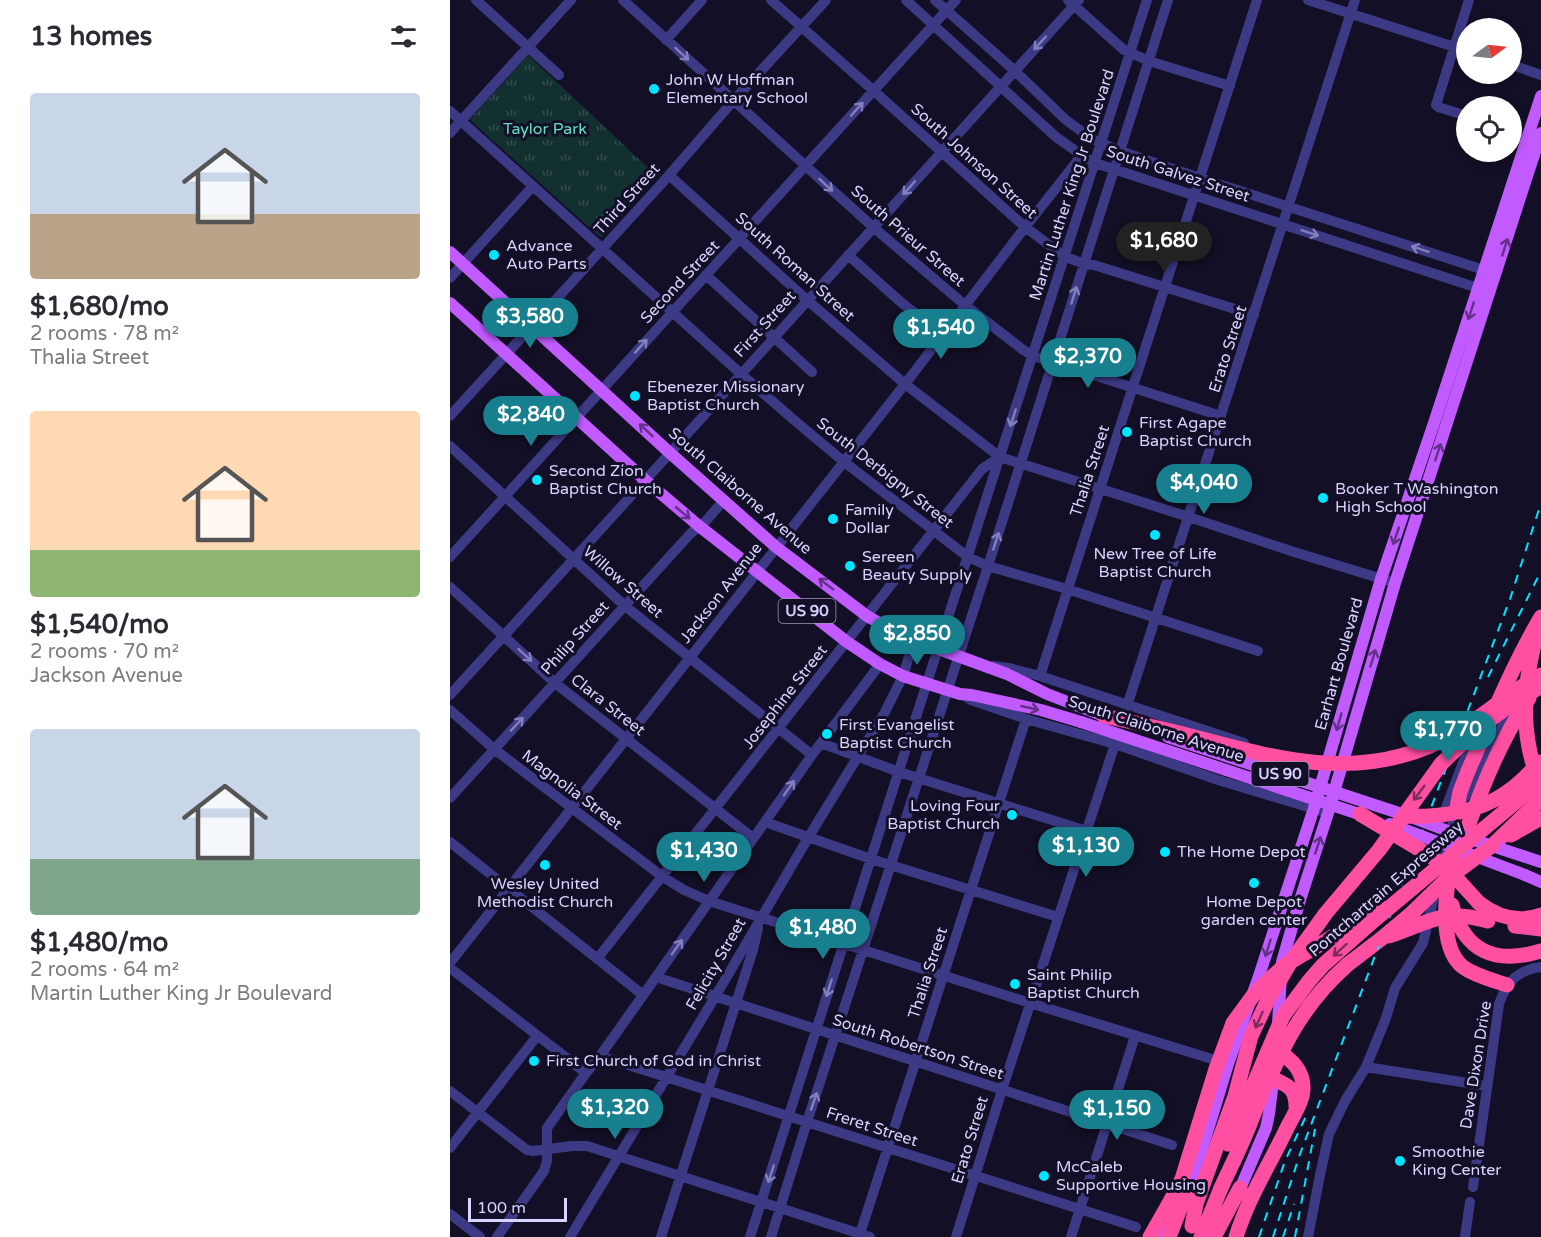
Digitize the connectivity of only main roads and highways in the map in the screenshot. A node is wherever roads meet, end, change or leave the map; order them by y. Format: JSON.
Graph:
{"nodes":[{"id":1,"x":1541,"y":96,"type":"edge"},
{"id":2,"x":1541,"y":134,"type":"edge"},
{"id":3,"x":1520,"y":179,"type":"junction"},
{"id":4,"x":450,"y":252,"type":"edge"},
{"id":5,"x":450,"y":303,"type":"edge"},
{"id":6,"x":1455,"y":379,"type":"junction"},
{"id":7,"x":1541,"y":619,"type":"edge"},
{"id":8,"x":1541,"y":675,"type":"edge"},
{"id":9,"x":1541,"y":685,"type":"edge"},
{"id":10,"x":1083,"y":716,"type":"junction"},
{"id":11,"x":1104,"y":716,"type":"junction"},
{"id":12,"x":1541,"y":760,"type":"edge"},
{"id":13,"x":1541,"y":783,"type":"edge"},
{"id":14,"x":1541,"y":799,"type":"edge"},
{"id":15,"x":1457,"y":808,"type":"road end"},
{"id":16,"x":1360,"y":814,"type":"junction"},
{"id":17,"x":1408,"y":816,"type":"junction"},
{"id":18,"x":1541,"y":818,"type":"edge"},
{"id":19,"x":1492,"y":845,"type":"junction"},
{"id":20,"x":1541,"y":862,"type":"edge"},
{"id":21,"x":1448,"y":881,"type":"junction"},
{"id":22,"x":1541,"y":881,"type":"edge"},
{"id":23,"x":1416,"y":885,"type":"junction"},
{"id":24,"x":1541,"y":915,"type":"edge"},
{"id":25,"x":1541,"y":929,"type":"edge"},
{"id":26,"x":1381,"y":939,"type":"junction"},
{"id":27,"x":1541,"y":951,"type":"edge"},
{"id":28,"x":1507,"y":985,"type":"road end"},
{"id":29,"x":1276,"y":1050,"type":"junction"},
{"id":30,"x":1230,"y":1060,"type":"junction"},
{"id":31,"x":1274,"y":1079,"type":"junction"},
{"id":32,"x":1214,"y":1109,"type":"junction"},
{"id":33,"x":1294,"y":1113,"type":"junction"},
{"id":34,"x":1266,"y":1128,"type":"junction"},
{"id":35,"x":1240,"y":1188,"type":"junction"},
{"id":36,"x":1178,"y":1198,"type":"junction"},
{"id":37,"x":1196,"y":1234,"type":"edge"},
{"id":38,"x":1150,"y":1237,"type":"edge"},
{"id":39,"x":1159,"y":1237,"type":"edge"},
{"id":40,"x":1169,"y":1237,"type":"edge"},
{"id":41,"x":1214,"y":1237,"type":"edge"},
{"id":42,"x":1223,"y":1237,"type":"edge"},
{"id":43,"x":1236,"y":1237,"type":"edge"}],
"edges":[{"from":1,"to":3,"type":"main road","name":"Earhart Boulevard"},
{"from":2,"to":3,"type":"main road","name":"Earhart Boulevard"},
{"from":3,"to":6,"type":"main road","name":"Earhart Boulevard"},
{"from":10,"to":4,"type":"main road","name":"South Claiborne Avenue","number":"US 90","one_way":true},
{"from":5,"to":10,"type":"main road","name":"South Claiborne Avenue","number":"US 90","one_way":true},
{"from":29,"to":6,"type":"main road","name":"Earhart Boulevard","one_way":true},
{"from":6,"to":30,"type":"main road","name":"Earhart Boulevard","one_way":true},
{"from":7,"to":13,"type":"highway","bridge":true},
{"from":7,"to":15,"type":"highway","bridge":true},
{"from":8,"to":11,"type":"highway","bridge":true},
{"from":9,"to":21,"type":"highway"},
{"from":9,"to":37,"type":"highway","one_way":true,"bridge":true},
{"from":10,"to":11,"type":"main road","name":"South Claiborne Avenue","number":"US 90"},
{"from":10,"to":16,"type":"main road","name":"South Claiborne Avenue","number":"US 90","bridge":true},
{"from":11,"to":17,"type":"main road","name":"South Claiborne Avenue","number":"US 90","bridge":true},
{"from":12,"to":17,"type":"highway","bridge":true},
{"from":13,"to":23,"type":"highway","name":"Pontchartrain Expressway","bridge":true},
{"from":14,"to":19,"type":"highway","name":"Pontchartrain Expressway"},
{"from":16,"to":22,"type":"main road","name":"South Claiborne Avenue","number":"US 90","bridge":true},
{"from":16,"to":24,"type":"highway","bridge":true},
{"from":17,"to":20,"type":"main road","name":"South Claiborne Avenue","number":"US 90","bridge":true},
{"from":18,"to":19,"type":"highway"},
{"from":19,"to":26,"type":"highway","name":"Pontchartrain Expressway","bridge":true},
{"from":21,"to":27,"type":"highway"},
{"from":21,"to":28,"type":"highway"},
{"from":23,"to":36,"type":"highway","bridge":true},
{"from":23,"to":37,"type":"highway","name":"Pontchartrain Expressway","one_way":true,"bridge":true},
{"from":25,"to":26,"type":"highway","bridge":true},
{"from":26,"to":37,"type":"highway","name":"Pontchartrain Expressway","bridge":true},
{"from":29,"to":30,"type":"main road"},
{"from":29,"to":31,"type":"main road","name":"Earhart Boulevard"},
{"from":29,"to":33,"type":"highway"},
{"from":30,"to":31,"type":"main road"},
{"from":30,"to":32,"type":"main road","name":"Earhart Boulevard"},
{"from":31,"to":33,"type":"highway"},
{"from":31,"to":34,"type":"main road","name":"Earhart Boulevard"},
{"from":32,"to":34,"type":"main road"},
{"from":32,"to":36,"type":"main road","name":"Earhart Boulevard"},
{"from":33,"to":43,"type":"highway"},
{"from":34,"to":35,"type":"main road","name":"Earhart Boulevard"},
{"from":35,"to":41,"type":"highway"},
{"from":35,"to":42,"type":"main road","name":"Earhart Boulevard"},
{"from":36,"to":38,"type":"highway"},
{"from":36,"to":39,"type":"main road","name":"Earhart Boulevard"},
{"from":36,"to":40,"type":"highway"}]}
